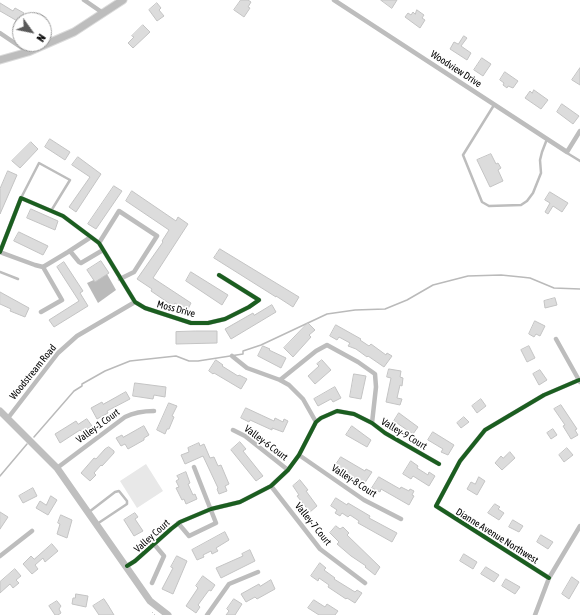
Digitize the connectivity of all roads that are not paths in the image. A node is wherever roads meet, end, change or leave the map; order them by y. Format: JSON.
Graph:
{"nodes":[{"id":1,"x":84,"y":0,"type":"edge"},
{"id":2,"x":122,"y":0,"type":"edge"},
{"id":3,"x":334,"y":0,"type":"edge"},
{"id":4,"x":103,"y":13,"type":"junction"},
{"id":5,"x":0,"y":33,"type":"edge"},
{"id":6,"x":12,"y":41,"type":"edge"},
{"id":7,"x":52,"y":42,"type":"edge"},
{"id":8,"x":28,"y":52,"type":"edge"},
{"id":9,"x":0,"y":60,"type":"edge"},
{"id":10,"x":494,"y":105,"type":"junction"},
{"id":11,"x":580,"y":131,"type":"edge"},
{"id":12,"x":547,"y":139,"type":"junction"},
{"id":13,"x":567,"y":152,"type":"junction"},
{"id":14,"x":580,"y":161,"type":"edge"},
{"id":15,"x":21,"y":198,"type":"junction"},
{"id":16,"x":51,"y":211,"type":"junction"},
{"id":17,"x":91,"y":237,"type":"junction"},
{"id":18,"x":99,"y":244,"type":"junction"},
{"id":19,"x":103,"y":250,"type":"junction"},
{"id":20,"x":70,"y":251,"type":"junction"},
{"id":21,"x":0,"y":252,"type":"edge"},
{"id":22,"x":43,"y":266,"type":"junction"},
{"id":23,"x":0,"y":272,"type":"edge"},
{"id":24,"x":219,"y":274,"type":"dead end"},
{"id":25,"x":120,"y":279,"type":"junction"},
{"id":26,"x":18,"y":280,"type":"dead end"},
{"id":27,"x":135,"y":302,"type":"junction"},
{"id":28,"x":41,"y":312,"type":"dead end"},
{"id":29,"x":556,"y":339,"type":"dead end"},
{"id":30,"x":232,"y":356,"type":"dead end"},
{"id":31,"x":280,"y":380,"type":"junction"},
{"id":32,"x":579,"y":381,"type":"edge"},
{"id":33,"x":0,"y":411,"type":"edge"},
{"id":34,"x":154,"y":411,"type":"dead end"},
{"id":35,"x":8,"y":418,"type":"junction"},
{"id":36,"x":316,"y":422,"type":"junction"},
{"id":37,"x":372,"y":423,"type":"junction"},
{"id":38,"x":233,"y":430,"type":"dead end"},
{"id":39,"x":298,"y":455,"type":"junction"},
{"id":40,"x":439,"y":464,"type":"dead end"},
{"id":41,"x":194,"y":467,"type":"dead end"},
{"id":42,"x":57,"y":468,"type":"junction"},
{"id":43,"x":288,"y":470,"type":"junction"},
{"id":44,"x":271,"y":486,"type":"junction"},
{"id":45,"x":211,"y":509,"type":"junction"},
{"id":46,"x":88,"y":512,"type":"junction"},
{"id":47,"x":401,"y":519,"type":"dead end"},
{"id":48,"x":178,"y":523,"type":"junction"},
{"id":49,"x":97,"y":524,"type":"junction"},
{"id":50,"x":580,"y":526,"type":"edge"},
{"id":51,"x":32,"y":531,"type":"dead end"},
{"id":52,"x":154,"y":544,"type":"junction"},
{"id":53,"x":0,"y":556,"type":"edge"},
{"id":54,"x":127,"y":566,"type":"junction"},
{"id":55,"x":258,"y":572,"type":"dead end"},
{"id":56,"x":549,"y":578,"type":"junction"},
{"id":57,"x":152,"y":583,"type":"dead end"},
{"id":58,"x":365,"y":583,"type":"dead end"},
{"id":59,"x":168,"y":615,"type":"edge"},
{"id":60,"x":207,"y":615,"type":"edge"},
{"id":61,"x":535,"y":615,"type":"edge"}],
"edges":[{"from":1,"to":4,"type":"street"},
{"from":2,"to":4,"type":"main road"},
{"from":3,"to":10,"type":"street","name":"Woodview Drive"},
{"from":4,"to":7,"type":"main road"},
{"from":5,"to":6,"type":"street"},
{"from":8,"to":9,"type":"main road"},
{"from":10,"to":12,"type":"street","name":"Woodview Drive"},
{"from":10,"to":12,"type":"lane"},
{"from":11,"to":13,"type":"street"},
{"from":12,"to":13,"type":"street","name":"Woodview Drive"},
{"from":13,"to":14,"type":"lane"},
{"from":15,"to":16,"type":"street"},
{"from":15,"to":16,"type":"lane"},
{"from":15,"to":21,"type":"street"},
{"from":16,"to":17,"type":"street"},
{"from":17,"to":18,"type":"street"},
{"from":17,"to":20,"type":"street"},
{"from":18,"to":19,"type":"street"},
{"from":18,"to":25,"type":"street"},
{"from":19,"to":20,"type":"street"},
{"from":19,"to":25,"type":"street"},
{"from":20,"to":22,"type":"street"},
{"from":21,"to":22,"type":"street"},
{"from":22,"to":28,"type":"street"},
{"from":23,"to":26,"type":"lane"},
{"from":24,"to":27,"type":"street","name":"Moss Drive"},
{"from":25,"to":27,"type":"street"},
{"from":27,"to":35,"type":"street","name":"Woodstream Road"},
{"from":29,"to":32,"type":"street"},
{"from":30,"to":31,"type":"street"},
{"from":31,"to":36,"type":"street"},
{"from":31,"to":37,"type":"street"},
{"from":32,"to":56,"type":"street","name":"Dianne Avenue Northwest"},
{"from":33,"to":35,"type":"street"},
{"from":34,"to":42,"type":"street","name":"Valley-1 Court"},
{"from":35,"to":42,"type":"street"},
{"from":36,"to":37,"type":"street","name":"Valley-9 Court"},
{"from":36,"to":39,"type":"street","name":"Valley Court"},
{"from":37,"to":40,"type":"street","name":"Valley-9 Court"},
{"from":38,"to":43,"type":"street","name":"Valley-6 Court"},
{"from":39,"to":43,"type":"street","name":"Valley Court"},
{"from":39,"to":47,"type":"street","name":"Valley-8 Court"},
{"from":41,"to":45,"type":"street"},
{"from":42,"to":46,"type":"street"},
{"from":43,"to":44,"type":"street","name":"Valley Court"},
{"from":44,"to":45,"type":"street","name":"Valley Court"},
{"from":44,"to":58,"type":"street","name":"Valley-7 Court"},
{"from":45,"to":48,"type":"street","name":"Valley Court"},
{"from":45,"to":48,"type":"street"},
{"from":46,"to":49,"type":"street"},
{"from":46,"to":49,"type":"lane"},
{"from":48,"to":52,"type":"street","name":"Valley Court"},
{"from":49,"to":54,"type":"street"},
{"from":50,"to":56,"type":"street"},
{"from":51,"to":53,"type":"street"},
{"from":52,"to":54,"type":"street","name":"Valley Court"},
{"from":52,"to":57,"type":"street"},
{"from":54,"to":59,"type":"street"},
{"from":55,"to":60,"type":"street"},
{"from":56,"to":61,"type":"street"}]}
